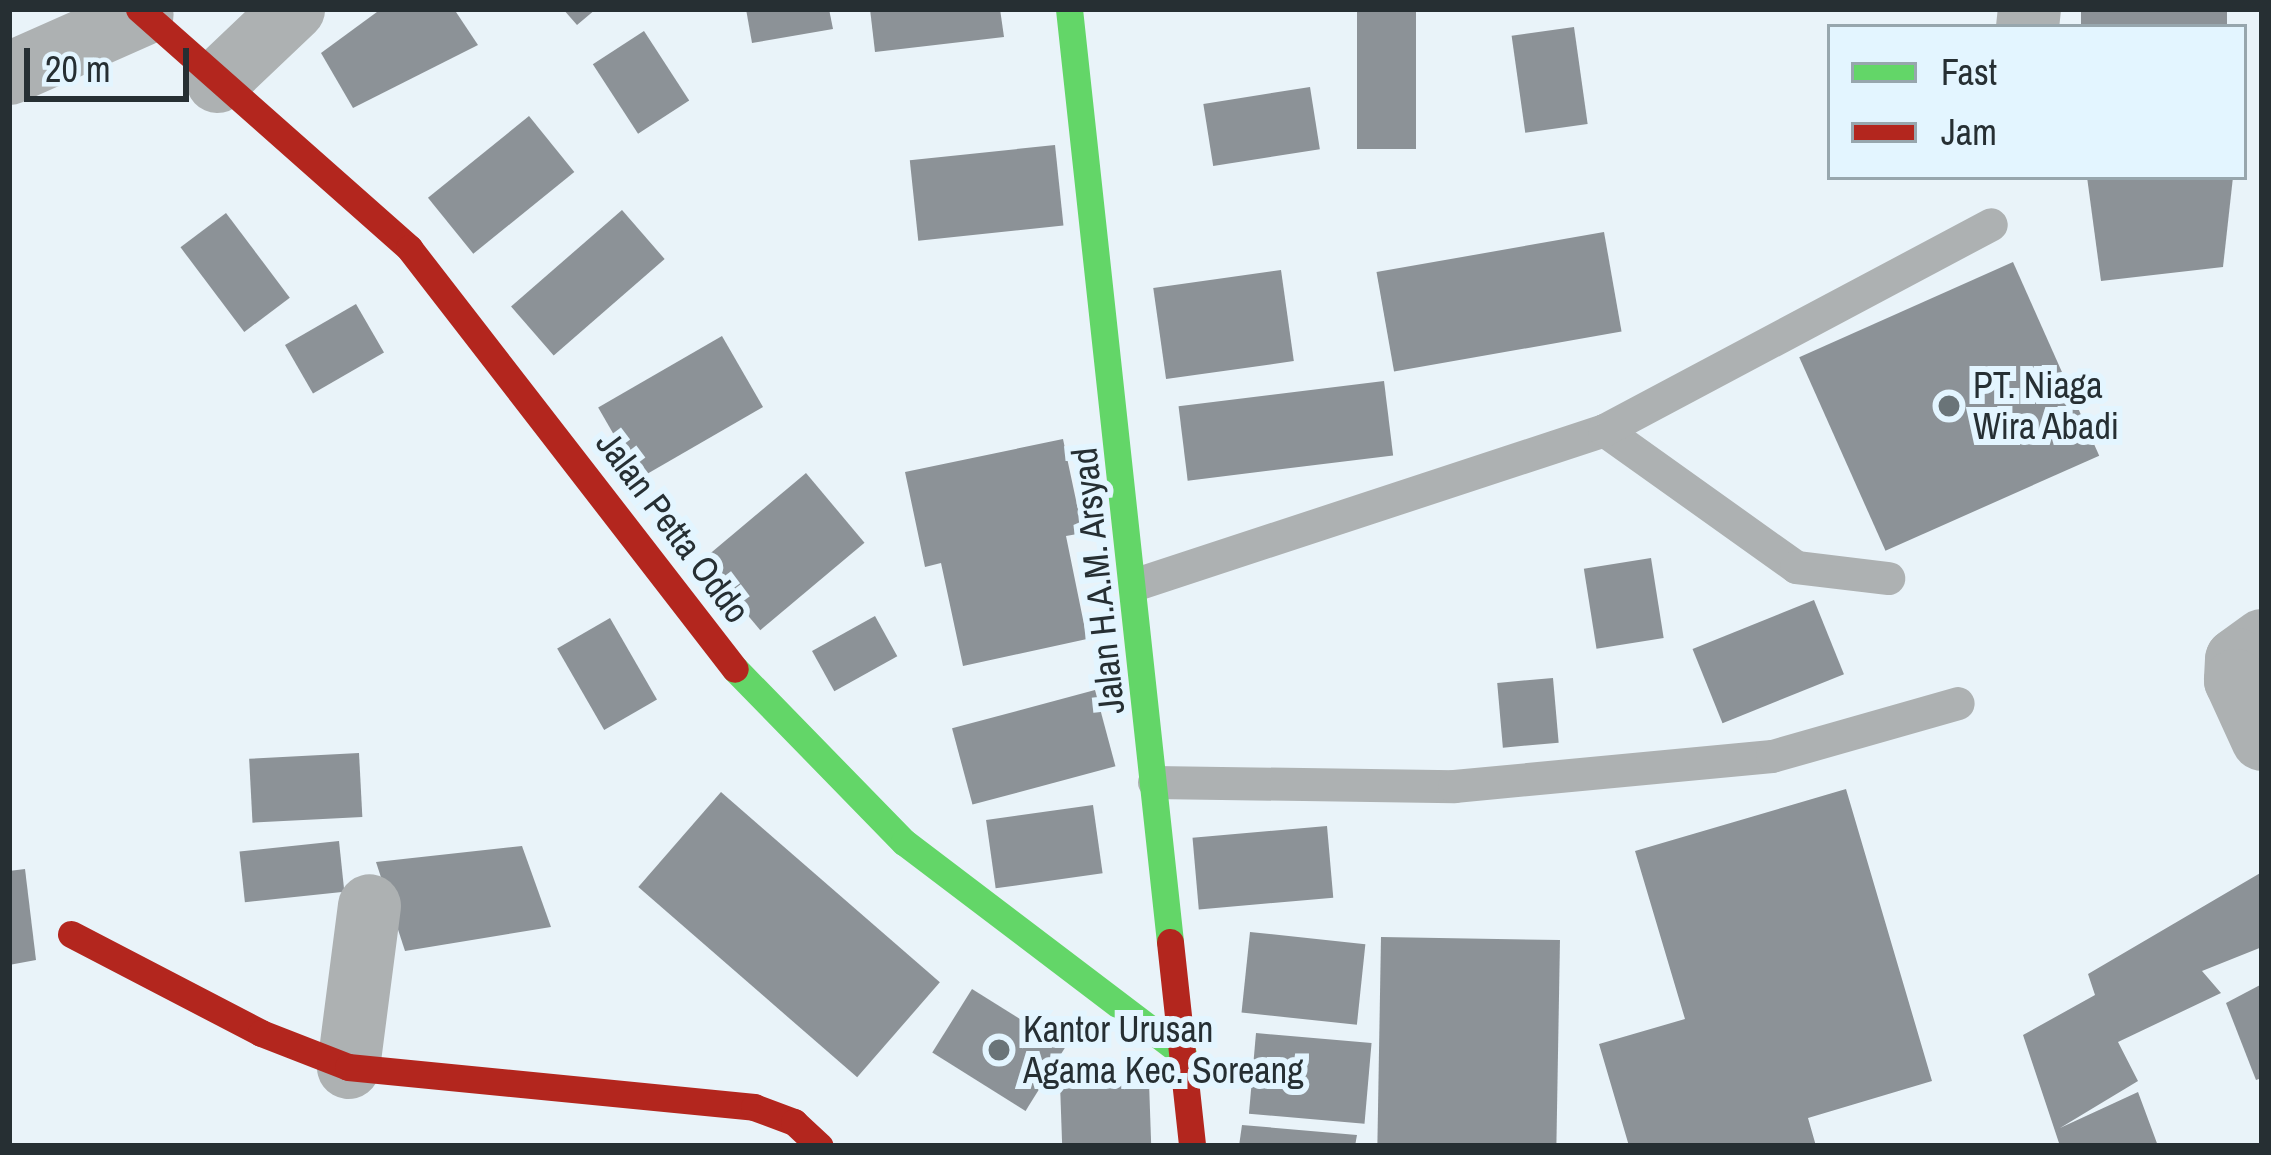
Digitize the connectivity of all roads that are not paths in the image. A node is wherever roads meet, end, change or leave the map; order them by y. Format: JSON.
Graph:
{"nodes":[{"id":1,"x":293,"y":9,"type":"edge"},
{"id":2,"x":1069,"y":9,"type":"edge"},
{"id":3,"x":141,"y":12,"type":"edge"},
{"id":4,"x":9,"y":73,"type":"edge"},
{"id":5,"x":217,"y":81,"type":"junction"},
{"id":6,"x":1991,"y":224,"type":"dead end"},
{"id":7,"x":1604,"y":430,"type":"junction"},
{"id":8,"x":1888,"y":578,"type":"dead end"},
{"id":9,"x":1136,"y":584,"type":"junction"},
{"id":10,"x":2262,"y":640,"type":"edge"},
{"id":11,"x":1958,"y":704,"type":"dead end"},
{"id":12,"x":2262,"y":740,"type":"edge"},
{"id":13,"x":1154,"y":782,"type":"junction"},
{"id":14,"x":369,"y":905,"type":"dead end"},
{"id":15,"x":71,"y":934,"type":"dead end"},
{"id":16,"x":1183,"y":1054,"type":"junction"},
{"id":17,"x":348,"y":1067,"type":"junction"},
{"id":18,"x":820,"y":1146,"type":"edge"},
{"id":19,"x":1192,"y":1146,"type":"edge"}],
"edges":[{"from":1,"to":5,"type":"street"},
{"from":2,"to":9,"type":"main road","name":"Jalan H.A.M. Arsyad"},
{"from":3,"to":4,"type":"street"},
{"from":3,"to":5,"type":"main road","name":"Jalan Petta Oddo"},
{"from":5,"to":16,"type":"main road","name":"Jalan Petta Oddo"},
{"from":6,"to":7,"type":"lane"},
{"from":7,"to":8,"type":"lane"},
{"from":7,"to":9,"type":"lane"},
{"from":9,"to":13,"type":"main road","name":"Jalan H.A.M. Arsyad"},
{"from":10,"to":12,"type":"street"},
{"from":11,"to":13,"type":"lane"},
{"from":13,"to":16,"type":"main road","name":"Jalan H.A.M. Arsyad"},
{"from":14,"to":17,"type":"street"},
{"from":15,"to":17,"type":"main road"},
{"from":16,"to":19,"type":"main road","name":"Jalan H.A.M. Arsyad"},
{"from":17,"to":18,"type":"main road"}]}
